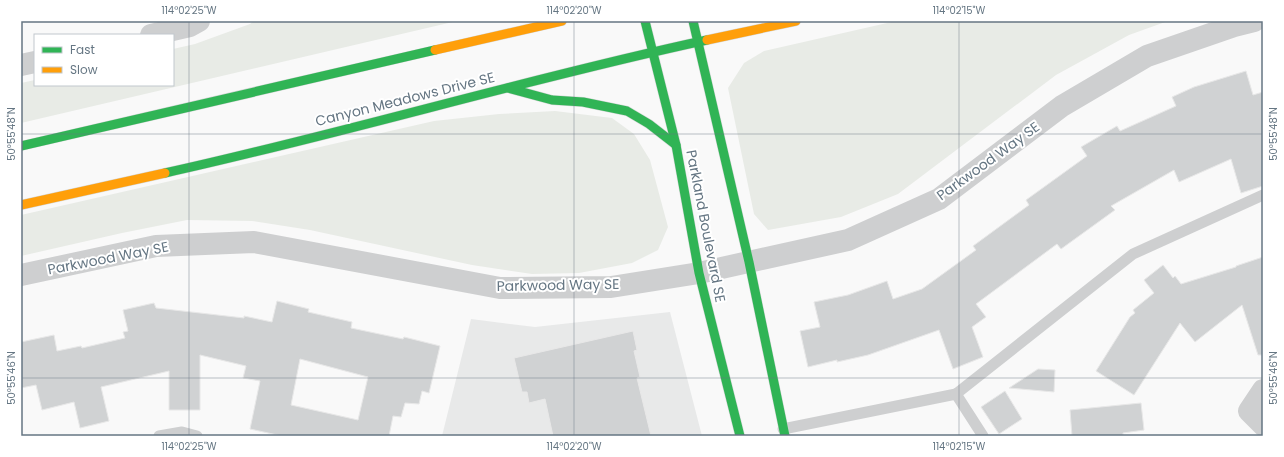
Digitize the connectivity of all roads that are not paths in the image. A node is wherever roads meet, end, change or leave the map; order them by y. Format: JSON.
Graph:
{"nodes":[{"id":1,"x":199,"y":21,"type":"edge"},
{"id":2,"x":562,"y":21,"type":"edge"},
{"id":3,"x":645,"y":21,"type":"edge"},
{"id":4,"x":693,"y":21,"type":"edge"},
{"id":5,"x":796,"y":21,"type":"edge"},
{"id":6,"x":1254,"y":21,"type":"edge"},
{"id":7,"x":155,"y":34,"type":"edge"},
{"id":8,"x":698,"y":42,"type":"junction"},
{"id":9,"x":652,"y":52,"type":"junction"},
{"id":10,"x":34,"y":62,"type":"edge"},
{"id":11,"x":21,"y":65,"type":"edge"},
{"id":12,"x":505,"y":88,"type":"junction"},
{"id":13,"x":676,"y":145,"type":"junction"},
{"id":14,"x":21,"y":146,"type":"edge"},
{"id":15,"x":1263,"y":196,"type":"edge"},
{"id":16,"x":21,"y":205,"type":"edge"},
{"id":17,"x":749,"y":262,"type":"junction"},
{"id":18,"x":699,"y":273,"type":"junction"},
{"id":19,"x":21,"y":275,"type":"edge"},
{"id":20,"x":1263,"y":390,"type":"edge"},
{"id":21,"x":956,"y":394,"type":"junction"},
{"id":22,"x":1263,"y":425,"type":"edge"},
{"id":23,"x":784,"y":432,"type":"edge"},
{"id":24,"x":160,"y":436,"type":"edge"},
{"id":25,"x":198,"y":436,"type":"edge"},
{"id":26,"x":740,"y":436,"type":"edge"},
{"id":27,"x":983,"y":436,"type":"edge"}],
"edges":[{"from":1,"to":7,"type":"street"},
{"from":2,"to":14,"type":"main road"},
{"from":3,"to":9,"type":"main road","name":"Parkland Boulevard SE"},
{"from":4,"to":8,"type":"main road"},
{"from":5,"to":8,"type":"main road","name":"Canyon Meadows Drive SE"},
{"from":6,"to":17,"type":"street","name":"Parkwood Way SE"},
{"from":8,"to":9,"type":"main road","name":"Canyon Meadows Drive SE"},
{"from":8,"to":17,"type":"main road"},
{"from":9,"to":12,"type":"main road","name":"Canyon Meadows Drive SE"},
{"from":9,"to":13,"type":"main road","name":"Parkland Boulevard SE"},
{"from":10,"to":11,"type":"street"},
{"from":12,"to":13,"type":"main road"},
{"from":12,"to":16,"type":"main road","name":"Canyon Meadows Drive SE"},
{"from":13,"to":18,"type":"main road","name":"Parkland Boulevard SE"},
{"from":15,"to":21,"type":"lane"},
{"from":17,"to":18,"type":"street","name":"Parkwood Way SE"},
{"from":17,"to":23,"type":"main road"},
{"from":18,"to":19,"type":"street","name":"Parkwood Way SE"},
{"from":18,"to":26,"type":"main road","name":"Parkland Boulevard SE"},
{"from":20,"to":22,"type":"street"},
{"from":21,"to":23,"type":"lane"},
{"from":21,"to":27,"type":"lane"},
{"from":24,"to":25,"type":"lane"}]}
